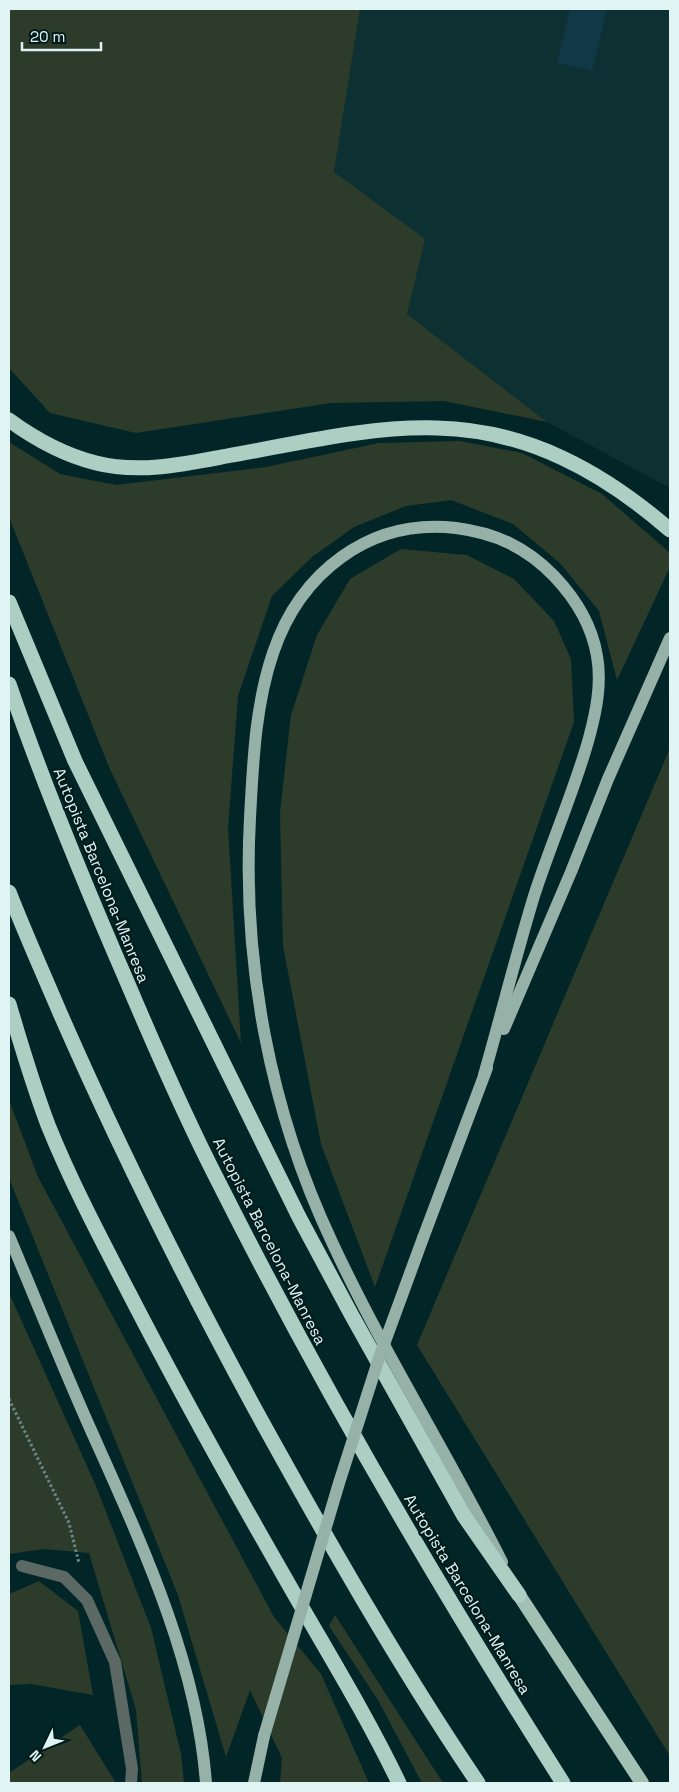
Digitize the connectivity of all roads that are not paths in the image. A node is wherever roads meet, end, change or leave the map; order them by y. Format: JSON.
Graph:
{"nodes":[{"id":1,"x":9,"y":420,"type":"edge"},
{"id":2,"x":670,"y":530,"type":"edge"},
{"id":3,"x":9,"y":602,"type":"edge"},
{"id":4,"x":670,"y":638,"type":"edge"},
{"id":5,"x":9,"y":684,"type":"edge"},
{"id":6,"x":9,"y":892,"type":"edge"},
{"id":7,"x":9,"y":1004,"type":"edge"},
{"id":8,"x":484,"y":1075,"type":"junction"},
{"id":9,"x":9,"y":1236,"type":"edge"},
{"id":10,"x":22,"y":1566,"type":"dead end"},
{"id":11,"x":519,"y":1595,"type":"junction"},
{"id":12,"x":131,"y":1783,"type":"edge"},
{"id":13,"x":206,"y":1783,"type":"edge"},
{"id":14,"x":254,"y":1783,"type":"edge"},
{"id":15,"x":399,"y":1783,"type":"edge"},
{"id":16,"x":478,"y":1783,"type":"edge"},
{"id":17,"x":563,"y":1783,"type":"edge"},
{"id":18,"x":642,"y":1783,"type":"edge"}],
"edges":[{"from":1,"to":2,"type":"highway"},
{"from":3,"to":11,"type":"highway"},
{"from":4,"to":8,"type":"main road"},
{"from":5,"to":17,"type":"highway","name":"Autopista Barcelona-Manresa"},
{"from":6,"to":16,"type":"highway"},
{"from":7,"to":15,"type":"highway"},
{"from":8,"to":11,"type":"main road"},
{"from":8,"to":14,"type":"main road","bridge":true},
{"from":9,"to":13,"type":"main road"},
{"from":10,"to":12,"type":"lane"},
{"from":11,"to":18,"type":"highway"}]}
